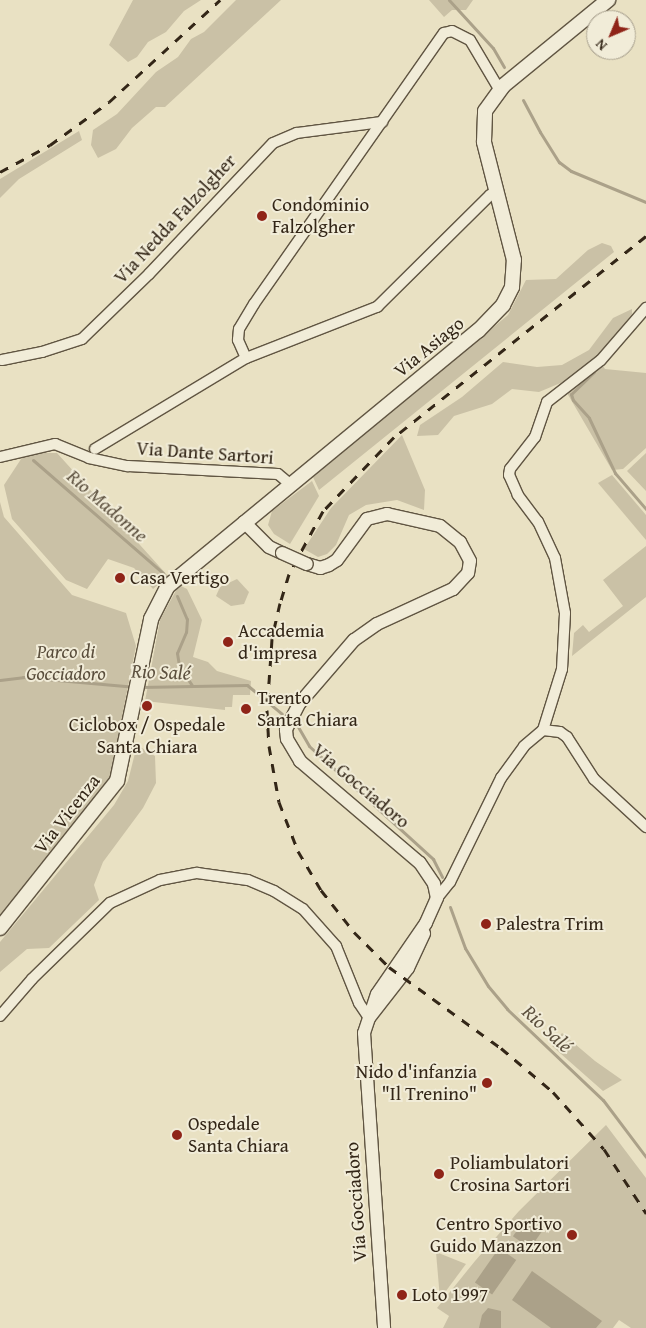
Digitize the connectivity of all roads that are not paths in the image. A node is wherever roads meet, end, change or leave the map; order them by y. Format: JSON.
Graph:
{"nodes":[{"id":1,"x":608,"y":0,"type":"edge"},
{"id":2,"x":499,"y":89,"type":"junction"},
{"id":3,"x":382,"y":122,"type":"junction"},
{"id":4,"x":497,"y":191,"type":"junction"},
{"id":5,"x":646,"y":308,"type":"edge"},
{"id":6,"x":246,"y":358,"type":"junction"},
{"id":7,"x":2,"y":360,"type":"dead end"},
{"id":8,"x":95,"y":449,"type":"dead end"},
{"id":9,"x":0,"y":457,"type":"edge"},
{"id":10,"x":290,"y":484,"type":"junction"},
{"id":11,"x":244,"y":522,"type":"junction"},
{"id":12,"x":139,"y":679,"type":"joint"},
{"id":13,"x":543,"y":730,"type":"junction"},
{"id":14,"x":646,"y":827,"type":"edge"},
{"id":15,"x":437,"y":898,"type":"junction"},
{"id":16,"x":0,"y":928,"type":"edge"},
{"id":17,"x":0,"y":1016,"type":"edge"},
{"id":18,"x":369,"y":1018,"type":"junction"},
{"id":19,"x":383,"y":1327,"type":"edge"}],
"edges":[{"from":1,"to":2,"type":"main road","name":"Via Asiago"},
{"from":2,"to":3,"type":"street"},
{"from":2,"to":4,"type":"main road","name":"Via Asiago"},
{"from":3,"to":6,"type":"street"},
{"from":3,"to":7,"type":"street","name":"Via Nedda Falzolgher"},
{"from":4,"to":6,"type":"street"},
{"from":4,"to":10,"type":"main road","name":"Via Asiago"},
{"from":5,"to":13,"type":"street"},
{"from":6,"to":8,"type":"street"},
{"from":9,"to":10,"type":"street","name":"Via Dante Sartori"},
{"from":10,"to":11,"type":"main road","name":"Via Asiago"},
{"from":11,"to":12,"type":"main road","name":"Via Asiago"},
{"from":11,"to":15,"type":"street","name":"Via Gocciadoro","bridge":true},
{"from":12,"to":16,"type":"main road","name":"Via Vicenza"},
{"from":13,"to":14,"type":"street"},
{"from":13,"to":15,"type":"street"},
{"from":15,"to":18,"type":"street","name":"Via Gocciadoro"},
{"from":17,"to":18,"type":"street"},
{"from":18,"to":19,"type":"street","name":"Via Gocciadoro"}]}
